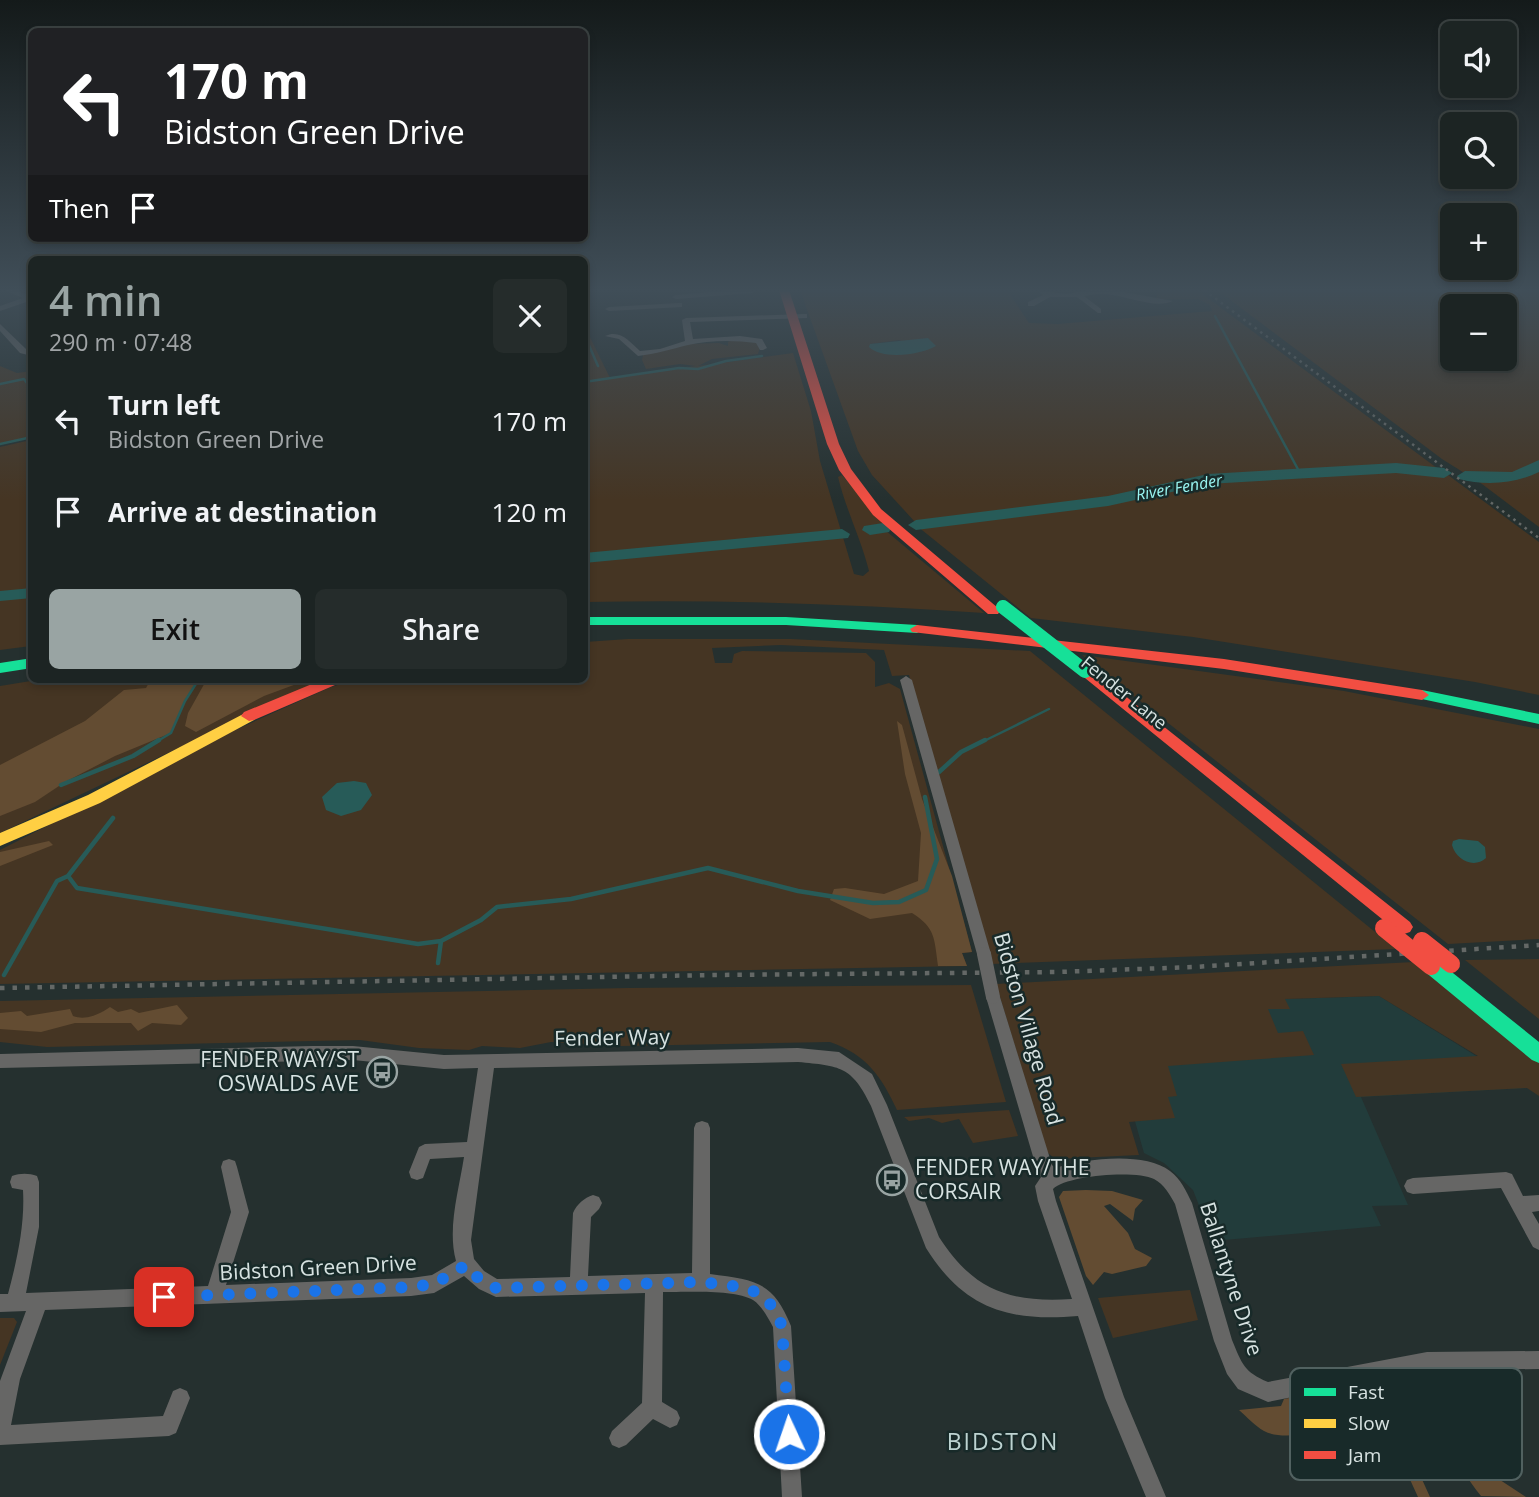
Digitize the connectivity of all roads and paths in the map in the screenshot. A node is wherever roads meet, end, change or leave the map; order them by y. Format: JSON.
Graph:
{"nodes":[{"id":1,"x":639,"y":360,"type":"edge"},
{"id":2,"x":814,"y":360,"type":"edge"},
{"id":3,"x":640,"y":368,"type":"dead end"},
{"id":4,"x":588,"y":608,"type":"edge"},
{"id":5,"x":588,"y":621,"type":"edge"},
{"id":6,"x":1071,"y":630,"type":"dead end"},
{"id":7,"x":949,"y":632,"type":"junction"},
{"id":8,"x":588,"y":634,"type":"edge"},
{"id":9,"x":28,"y":652,"type":"edge"},
{"id":10,"x":0,"y":656,"type":"edge"},
{"id":11,"x":28,"y":664,"type":"edge"},
{"id":12,"x":1338,"y":665,"type":"dead end"},
{"id":13,"x":0,"y":668,"type":"edge"},
{"id":14,"x":1079,"y":674,"type":"junction"},
{"id":15,"x":28,"y":675,"type":"edge"},
{"id":16,"x":0,"y":679,"type":"edge"},
{"id":17,"x":906,"y":681,"type":"dead end"},
{"id":18,"x":326,"y":683,"type":"edge"},
{"id":19,"x":1539,"y":705,"type":"edge"},
{"id":20,"x":1539,"y":719,"type":"edge"},
{"id":21,"x":0,"y":840,"type":"edge"},
{"id":22,"x":1539,"y":1035,"type":"edge"},
{"id":23,"x":1539,"y":1054,"type":"edge"},
{"id":24,"x":0,"y":1061,"type":"edge"},
{"id":25,"x":487,"y":1061,"type":"junction"},
{"id":26,"x":702,"y":1128,"type":"dead end"},
{"id":27,"x":474,"y":1149,"type":"junction"},
{"id":28,"x":229,"y":1167,"type":"dead end"},
{"id":29,"x":417,"y":1172,"type":"dead end"},
{"id":30,"x":1053,"y":1177,"type":"junction"},
{"id":31,"x":18,"y":1182,"type":"dead end"},
{"id":32,"x":1413,"y":1185,"type":"dead end"},
{"id":33,"x":593,"y":1203,"type":"dead end"},
{"id":34,"x":1539,"y":1203,"type":"edge"},
{"id":35,"x":1518,"y":1204,"type":"junction"},
{"id":36,"x":1539,"y":1241,"type":"edge"},
{"id":37,"x":466,"y":1265,"type":"junction"},
{"id":38,"x":701,"y":1282,"type":"junction"},
{"id":39,"x":654,"y":1284,"type":"junction"},
{"id":40,"x":579,"y":1285,"type":"junction"},
{"id":41,"x":214,"y":1296,"type":"junction"},
{"id":42,"x":39,"y":1301,"type":"junction"},
{"id":43,"x":8,"y":1303,"type":"edge"},
{"id":44,"x":1082,"y":1307,"type":"junction"},
{"id":45,"x":1539,"y":1360,"type":"edge"},
{"id":46,"x":1391,"y":1368,"type":"edge"},
{"id":47,"x":1290,"y":1388,"type":"edge"},
{"id":48,"x":180,"y":1398,"type":"dead end"},
{"id":49,"x":652,"y":1406,"type":"junction"},
{"id":50,"x":670,"y":1418,"type":"dead end"},
{"id":51,"x":0,"y":1428,"type":"edge"},
{"id":52,"x":0,"y":1435,"type":"edge"},
{"id":53,"x":619,"y":1438,"type":"dead end"},
{"id":54,"x":792,"y":1497,"type":"edge"},
{"id":55,"x":1156,"y":1497,"type":"edge"}],
"edges":[{"from":1,"to":3,"type":"street"},
{"from":2,"to":14,"type":"main road","name":"Fender Lane","bridge":true},
{"from":4,"to":6,"type":"main road"},
{"from":5,"to":7,"type":"main road"},
{"from":7,"to":8,"type":"main road"},
{"from":7,"to":20,"type":"main road"},
{"from":9,"to":10,"type":"main road"},
{"from":11,"to":13,"type":"main road"},
{"from":12,"to":19,"type":"main road"},
{"from":14,"to":22,"type":"main road","name":"Fender Lane","bridge":true},
{"from":14,"to":23,"type":"main road","name":"Fender Lane","bridge":true},
{"from":15,"to":16,"type":"main road"},
{"from":17,"to":30,"type":"street","name":"Bidston Village Road","bridge":true},
{"from":18,"to":21,"type":"main road"},
{"from":24,"to":25,"type":"street","name":"Fender Way"},
{"from":25,"to":27,"type":"street"},
{"from":25,"to":44,"type":"street","name":"Fender Way"},
{"from":26,"to":38,"type":"street"},
{"from":27,"to":29,"type":"street"},
{"from":27,"to":37,"type":"street"},
{"from":28,"to":41,"type":"street"},
{"from":30,"to":44,"type":"street"},
{"from":30,"to":47,"type":"street","name":"Ballantyne Drive"},
{"from":31,"to":43,"type":"street"},
{"from":32,"to":35,"type":"street"},
{"from":33,"to":40,"type":"street"},
{"from":34,"to":35,"type":"street"},
{"from":35,"to":36,"type":"street"},
{"from":37,"to":40,"type":"street"},
{"from":37,"to":41,"type":"street","name":"Bidston Green Drive"},
{"from":38,"to":39,"type":"street"},
{"from":38,"to":54,"type":"street"},
{"from":39,"to":40,"type":"street"},
{"from":39,"to":49,"type":"street"},
{"from":41,"to":42,"type":"street","name":"Bidston Green Drive"},
{"from":42,"to":43,"type":"street","name":"Bidston Green Drive"},
{"from":42,"to":51,"type":"street"},
{"from":44,"to":55,"type":"street"},
{"from":45,"to":46,"type":"street","name":"Ballantyne Drive"},
{"from":48,"to":52,"type":"street"},
{"from":49,"to":50,"type":"street"},
{"from":49,"to":53,"type":"street"}]}
